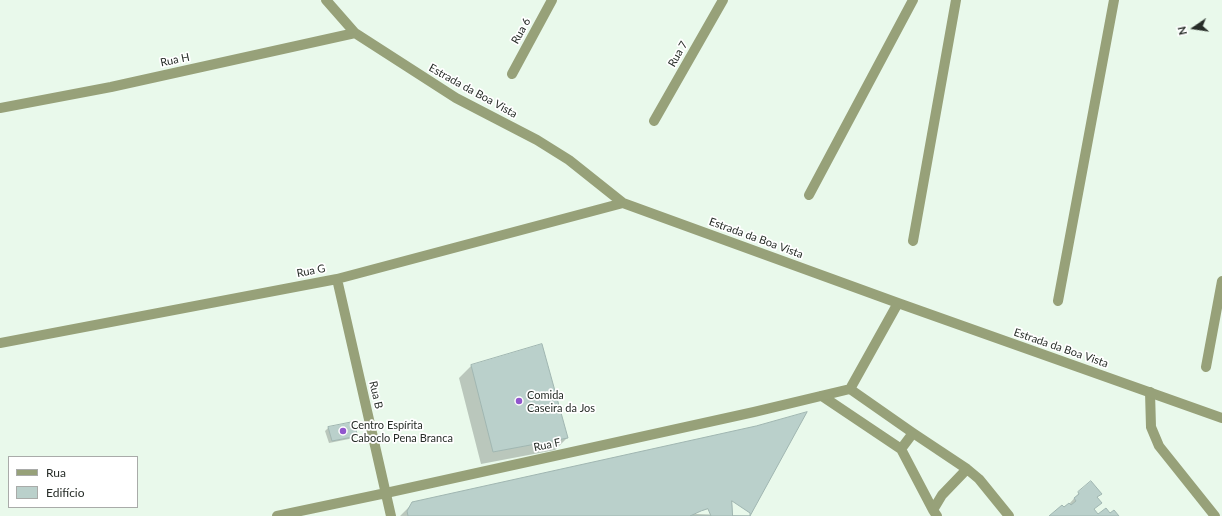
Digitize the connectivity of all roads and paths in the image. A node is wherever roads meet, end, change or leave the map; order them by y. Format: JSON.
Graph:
{"nodes":[{"id":1,"x":326,"y":0,"type":"edge"},
{"id":2,"x":552,"y":0,"type":"edge"},
{"id":3,"x":723,"y":0,"type":"edge"},
{"id":4,"x":914,"y":0,"type":"edge"},
{"id":5,"x":956,"y":0,"type":"edge"},
{"id":6,"x":1114,"y":0,"type":"edge"},
{"id":7,"x":355,"y":33,"type":"junction"},
{"id":8,"x":512,"y":74,"type":"dead end"},
{"id":9,"x":0,"y":108,"type":"edge"},
{"id":10,"x":654,"y":121,"type":"dead end"},
{"id":11,"x":809,"y":195,"type":"dead end"},
{"id":12,"x":623,"y":203,"type":"junction"},
{"id":13,"x":913,"y":241,"type":"dead end"},
{"id":14,"x":337,"y":278,"type":"junction"},
{"id":15,"x":1222,"y":281,"type":"edge"},
{"id":16,"x":1058,"y":301,"type":"dead end"},
{"id":17,"x":898,"y":303,"type":"junction"},
{"id":18,"x":0,"y":343,"type":"edge"},
{"id":19,"x":1206,"y":368,"type":"dead end"},
{"id":20,"x":850,"y":389,"type":"junction"},
{"id":21,"x":1150,"y":392,"type":"junction"},
{"id":22,"x":822,"y":396,"type":"junction"},
{"id":23,"x":1222,"y":418,"type":"edge"},
{"id":24,"x":913,"y":433,"type":"junction"},
{"id":25,"x":901,"y":449,"type":"junction"},
{"id":26,"x":967,"y":468,"type":"junction"},
{"id":27,"x":386,"y":494,"type":"junction"},
{"id":28,"x":935,"y":513,"type":"edge"},
{"id":29,"x":277,"y":516,"type":"edge"},
{"id":30,"x":392,"y":516,"type":"edge"},
{"id":31,"x":1009,"y":516,"type":"edge"},
{"id":32,"x":1215,"y":516,"type":"edge"}],
"edges":[{"from":1,"to":7,"type":"street","name":"Estrada da Boa Vista"},
{"from":2,"to":8,"type":"street","name":"Rua 6"},
{"from":3,"to":10,"type":"street","name":"Rua 7"},
{"from":4,"to":11,"type":"street"},
{"from":5,"to":13,"type":"street"},
{"from":6,"to":16,"type":"street"},
{"from":7,"to":9,"type":"street","name":"Rua H"},
{"from":7,"to":12,"type":"street","name":"Estrada da Boa Vista"},
{"from":12,"to":14,"type":"street","name":"Rua G"},
{"from":12,"to":17,"type":"street","name":"Estrada da Boa Vista"},
{"from":14,"to":18,"type":"street","name":"Rua G"},
{"from":14,"to":27,"type":"street","name":"Rua B"},
{"from":15,"to":19,"type":"street"},
{"from":17,"to":20,"type":"street"},
{"from":17,"to":21,"type":"street","name":"Estrada da Boa Vista"},
{"from":20,"to":22,"type":"street","name":"Rua F"},
{"from":20,"to":24,"type":"street"},
{"from":21,"to":23,"type":"street","name":"Estrada da Boa Vista"},
{"from":21,"to":32,"type":"street"},
{"from":22,"to":25,"type":"street"},
{"from":22,"to":27,"type":"street","name":"Rua F"},
{"from":24,"to":25,"type":"street"},
{"from":24,"to":26,"type":"street"},
{"from":25,"to":28,"type":"street"},
{"from":26,"to":28,"type":"street"},
{"from":26,"to":31,"type":"street"},
{"from":27,"to":29,"type":"street","name":"Rua F"},
{"from":27,"to":30,"type":"street","name":"Rua B"}]}
